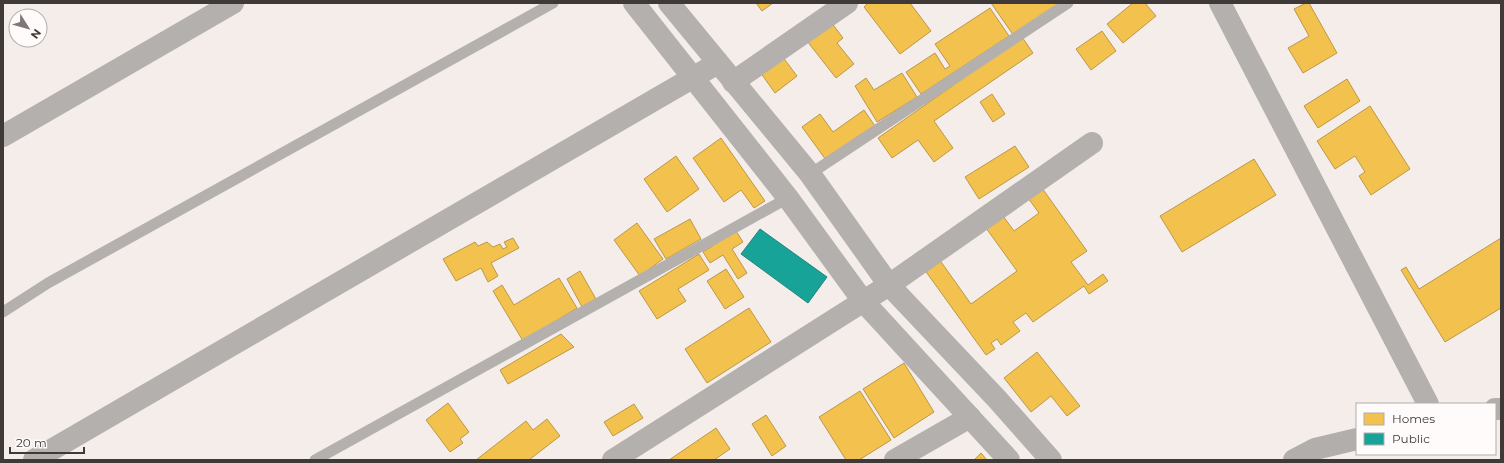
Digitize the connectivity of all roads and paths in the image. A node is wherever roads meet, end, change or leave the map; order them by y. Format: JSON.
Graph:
{"nodes":[{"id":1,"x":233,"y":3,"type":"edge"},
{"id":2,"x":553,"y":3,"type":"edge"},
{"id":3,"x":634,"y":3,"type":"edge"},
{"id":4,"x":669,"y":3,"type":"edge"},
{"id":5,"x":847,"y":3,"type":"edge"},
{"id":6,"x":1068,"y":3,"type":"edge"},
{"id":7,"x":1220,"y":3,"type":"edge"},
{"id":8,"x":718,"y":63,"type":"junction"},
{"id":9,"x":694,"y":77,"type":"junction"},
{"id":10,"x":733,"y":82,"type":"junction"},
{"id":11,"x":3,"y":136,"type":"edge"},
{"id":12,"x":1092,"y":143,"type":"dead end"},
{"id":13,"x":810,"y":174,"type":"junction"},
{"id":14,"x":788,"y":198,"type":"junction"},
{"id":15,"x":889,"y":285,"type":"junction"},
{"id":16,"x":863,"y":301,"type":"junction"},
{"id":17,"x":3,"y":312,"type":"edge"},
{"id":18,"x":1427,"y":403,"type":"edge"},
{"id":19,"x":970,"y":417,"type":"junction"},
{"id":20,"x":1356,"y":439,"type":"edge"},
{"id":21,"x":34,"y":460,"type":"edge"},
{"id":22,"x":315,"y":460,"type":"edge"},
{"id":23,"x":613,"y":460,"type":"edge"},
{"id":24,"x":896,"y":460,"type":"edge"},
{"id":25,"x":1009,"y":460,"type":"edge"},
{"id":26,"x":1051,"y":460,"type":"edge"},
{"id":27,"x":1294,"y":460,"type":"edge"}],
"edges":[{"from":1,"to":11,"type":"street"},
{"from":2,"to":17,"type":"lane"},
{"from":3,"to":9,"type":"street"},
{"from":4,"to":8,"type":"street"},
{"from":5,"to":10,"type":"street"},
{"from":6,"to":13,"type":"lane"},
{"from":7,"to":18,"type":"street"},
{"from":8,"to":9,"type":"street"},
{"from":8,"to":10,"type":"street"},
{"from":9,"to":14,"type":"street"},
{"from":9,"to":21,"type":"street"},
{"from":10,"to":13,"type":"street"},
{"from":12,"to":15,"type":"street"},
{"from":13,"to":15,"type":"street"},
{"from":14,"to":16,"type":"street"},
{"from":14,"to":22,"type":"lane"},
{"from":15,"to":16,"type":"street"},
{"from":15,"to":26,"type":"street"},
{"from":16,"to":19,"type":"street"},
{"from":16,"to":23,"type":"street"},
{"from":19,"to":24,"type":"street"},
{"from":19,"to":25,"type":"street"},
{"from":20,"to":27,"type":"street"}]}
